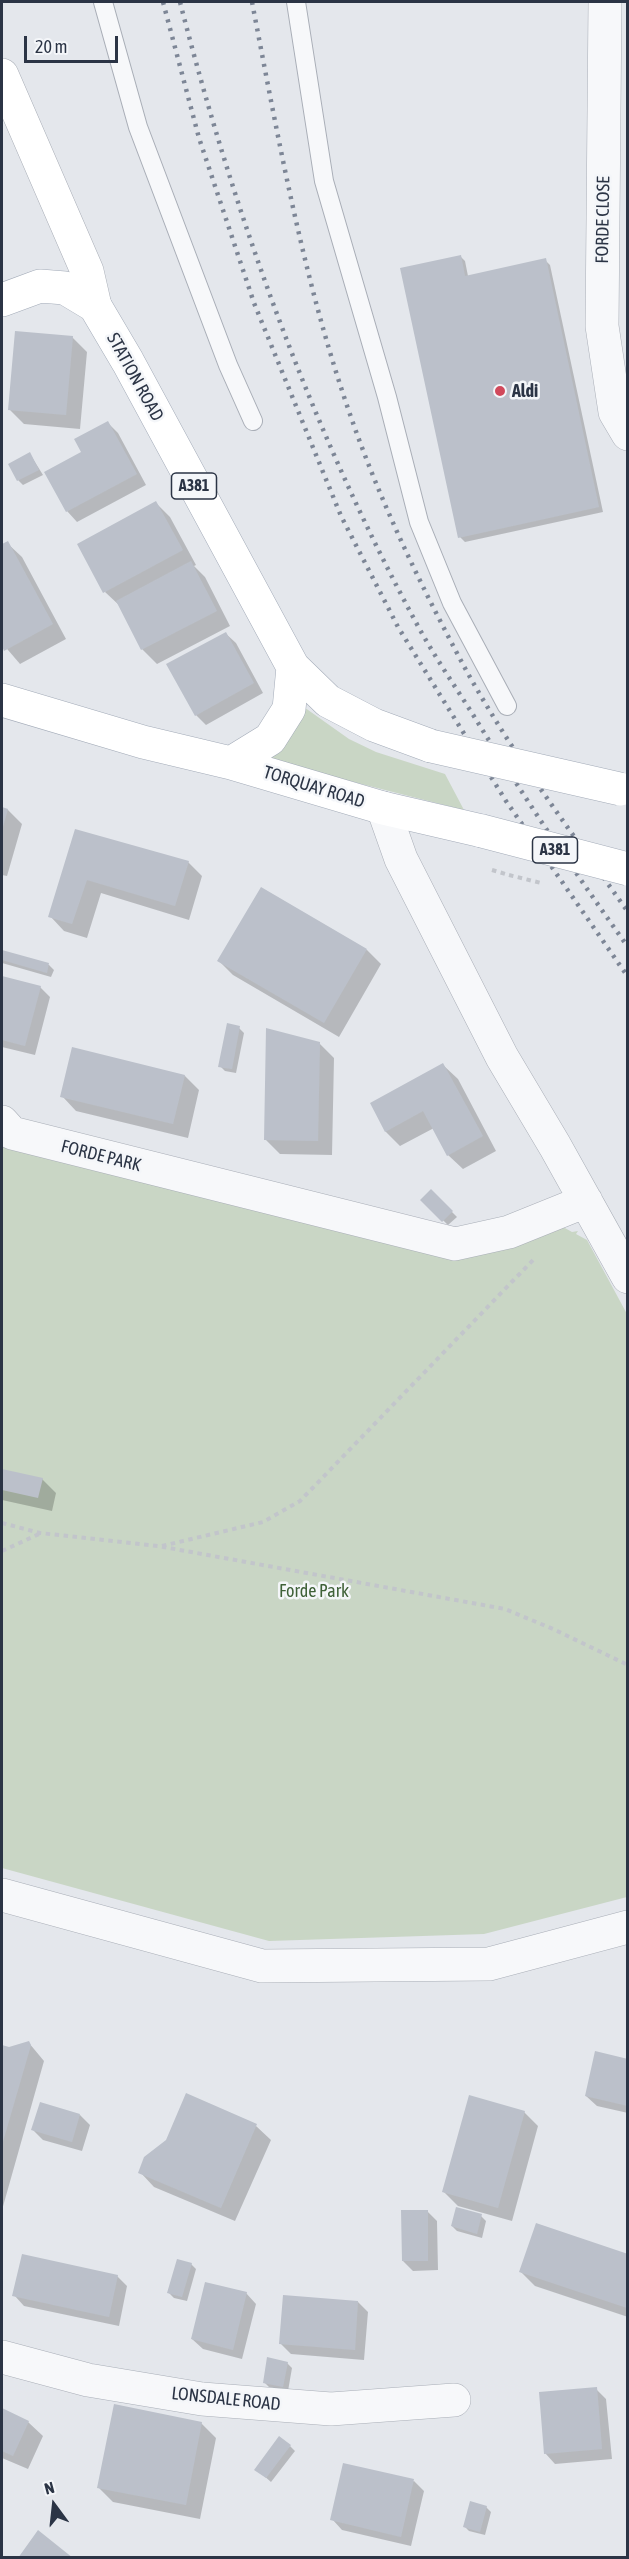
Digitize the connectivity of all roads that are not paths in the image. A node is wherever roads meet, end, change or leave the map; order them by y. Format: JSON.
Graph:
{"nodes":[{"id":1,"x":103,"y":2,"type":"edge"},
{"id":2,"x":296,"y":2,"type":"edge"},
{"id":3,"x":605,"y":2,"type":"edge"},
{"id":4,"x":2,"y":75,"type":"edge"},
{"id":5,"x":2,"y":300,"type":"edge"},
{"id":6,"x":95,"y":306,"type":"junction"},
{"id":7,"x":253,"y":421,"type":"dead end"},
{"id":8,"x":627,"y":434,"type":"edge"},
{"id":9,"x":293,"y":668,"type":"junction"},
{"id":10,"x":2,"y":700,"type":"edge"},
{"id":11,"x":507,"y":706,"type":"dead end"},
{"id":12,"x":231,"y":762,"type":"junction"},
{"id":13,"x":624,"y":790,"type":"edge"},
{"id":14,"x":383,"y":808,"type":"junction"},
{"id":15,"x":627,"y":869,"type":"edge"},
{"id":16,"x":2,"y":1122,"type":"edge"},
{"id":17,"x":586,"y":1201,"type":"junction"},
{"id":18,"x":627,"y":1277,"type":"edge"},
{"id":19,"x":2,"y":1895,"type":"edge"},
{"id":20,"x":627,"y":1927,"type":"edge"},
{"id":21,"x":2,"y":2357,"type":"edge"},
{"id":22,"x":454,"y":2400,"type":"dead end"}],
"edges":[{"from":1,"to":7,"type":"lane"},
{"from":2,"to":11,"type":"lane"},
{"from":3,"to":8,"type":"street","name":"FORDE CLOSE"},
{"from":4,"to":6,"type":"main road","name":"STATION ROAD"},
{"from":5,"to":6,"type":"main road"},
{"from":6,"to":9,"type":"main road","name":"STATION ROAD","number":"A381"},
{"from":9,"to":12,"type":"main road"},
{"from":9,"to":13,"type":"main road","number":"A381","bridge":true},
{"from":10,"to":12,"type":"main road","name":"TORQUAY ROAD","number":"A381"},
{"from":12,"to":14,"type":"main road","name":"TORQUAY ROAD","number":"A381"},
{"from":14,"to":15,"type":"main road","name":"TORQUAY ROAD","number":"A381","bridge":true},
{"from":14,"to":17,"type":"street"},
{"from":16,"to":17,"type":"street","name":"FORDE PARK"},
{"from":17,"to":18,"type":"street"},
{"from":19,"to":20,"type":"street"},
{"from":21,"to":22,"type":"street","name":"LONSDALE ROAD"}]}
